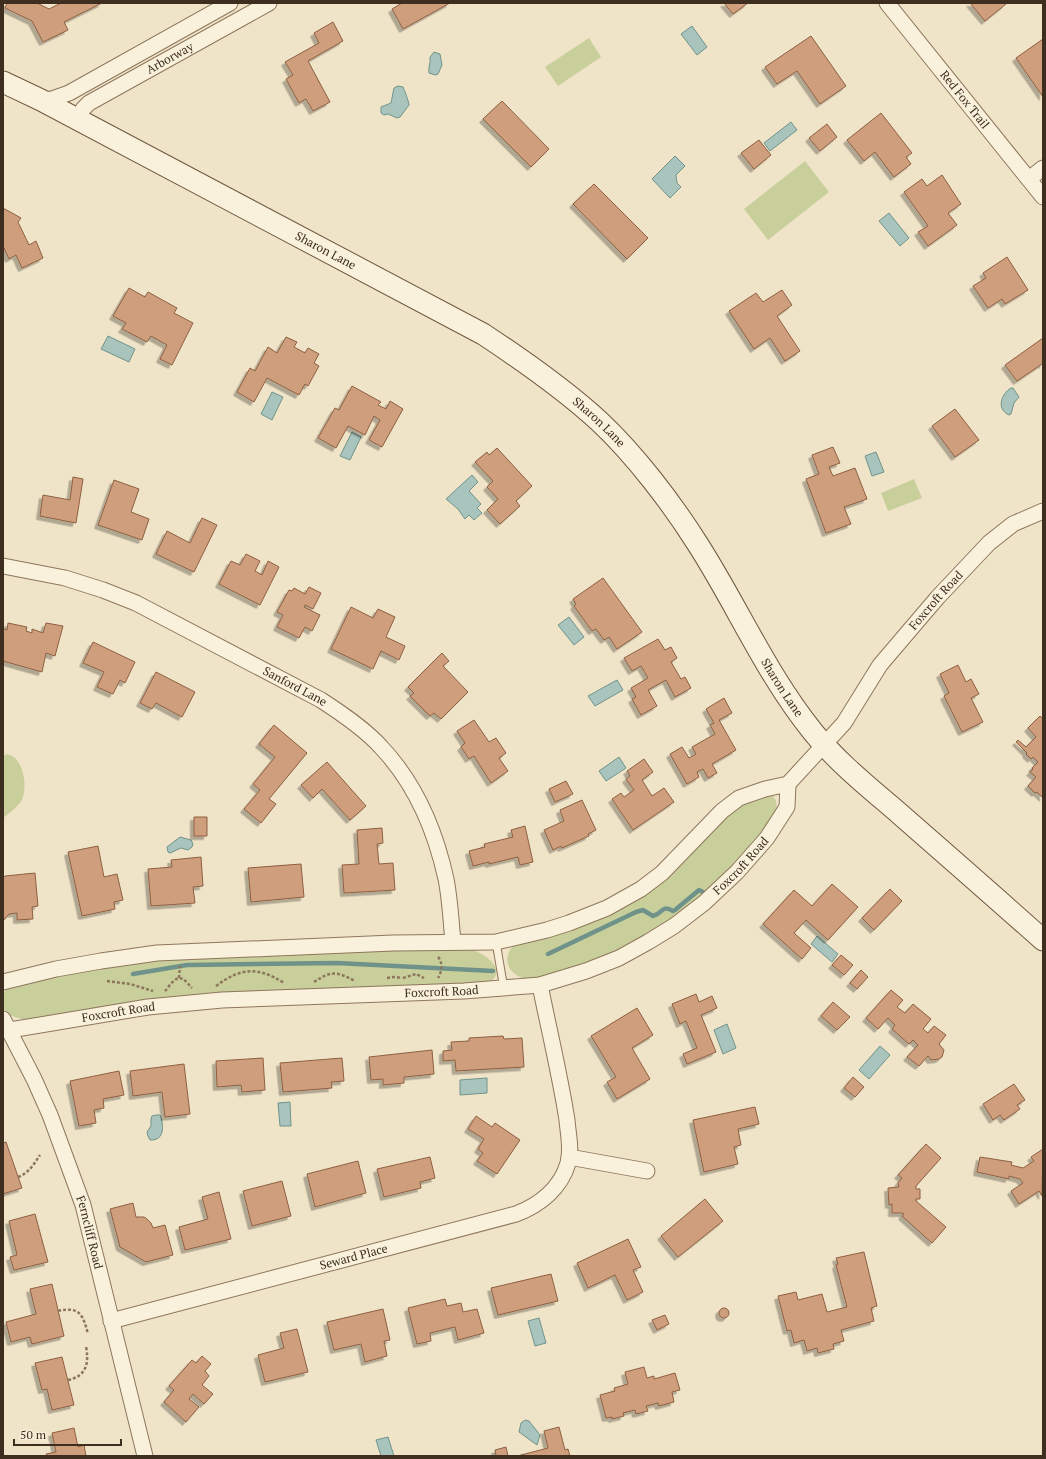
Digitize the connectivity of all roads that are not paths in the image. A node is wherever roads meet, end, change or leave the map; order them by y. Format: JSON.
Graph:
{"nodes":[{"id":1,"x":230,"y":3,"type":"edge"},
{"id":2,"x":269,"y":3,"type":"edge"},
{"id":3,"x":887,"y":3,"type":"edge"},
{"id":4,"x":3,"y":82,"type":"edge"},
{"id":5,"x":41,"y":100,"type":"junction"},
{"id":6,"x":78,"y":120,"type":"junction"},
{"id":7,"x":1043,"y":168,"type":"edge"},
{"id":8,"x":1029,"y":179,"type":"junction"},
{"id":9,"x":1043,"y":197,"type":"edge"},
{"id":10,"x":1043,"y":511,"type":"edge"},
{"id":11,"x":3,"y":566,"type":"edge"},
{"id":12,"x":824,"y":745,"type":"junction"},
{"id":13,"x":788,"y":784,"type":"junction"},
{"id":14,"x":1043,"y":940,"type":"edge"},
{"id":15,"x":453,"y":942,"type":"junction"},
{"id":16,"x":496,"y":942,"type":"junction"},
{"id":17,"x":3,"y":982,"type":"edge"},
{"id":18,"x":540,"y":985,"type":"junction"},
{"id":19,"x":504,"y":989,"type":"junction"},
{"id":20,"x":6,"y":1025,"type":"edge"},
{"id":21,"x":569,"y":1157,"type":"junction"},
{"id":22,"x":647,"y":1172,"type":"dead end"},
{"id":23,"x":111,"y":1321,"type":"junction"},
{"id":24,"x":145,"y":1456,"type":"edge"}],
"edges":[{"from":1,"to":5,"type":"street","name":"Arborway"},
{"from":2,"to":6,"type":"street","name":"Arborway"},
{"from":3,"to":8,"type":"street","name":"Red Fox Trail"},
{"from":4,"to":5,"type":"main road","name":"Sharon Lane"},
{"from":5,"to":6,"type":"main road","name":"Sharon Lane"},
{"from":6,"to":12,"type":"main road","name":"Sharon Lane"},
{"from":7,"to":8,"type":"street"},
{"from":8,"to":9,"type":"street","name":"Red Fox Trail"},
{"from":10,"to":12,"type":"street","name":"Foxcroft Road"},
{"from":11,"to":15,"type":"street","name":"Sanford Lane"},
{"from":12,"to":13,"type":"street","name":"Foxcroft Road"},
{"from":12,"to":14,"type":"main road","name":"Sharon Lane"},
{"from":13,"to":16,"type":"street"},
{"from":13,"to":18,"type":"street","name":"Foxcroft Road"},
{"from":15,"to":16,"type":"street"},
{"from":15,"to":17,"type":"street"},
{"from":16,"to":19,"type":"lane"},
{"from":18,"to":19,"type":"street","name":"Foxcroft Road"},
{"from":18,"to":21,"type":"street","name":"Seward Place"},
{"from":19,"to":20,"type":"street","name":"Foxcroft Road"},
{"from":20,"to":23,"type":"street","name":"Ferncliff Road"},
{"from":21,"to":22,"type":"street"},
{"from":21,"to":23,"type":"street","name":"Seward Place"},
{"from":23,"to":24,"type":"street","name":"Ferncliff Road"}]}
